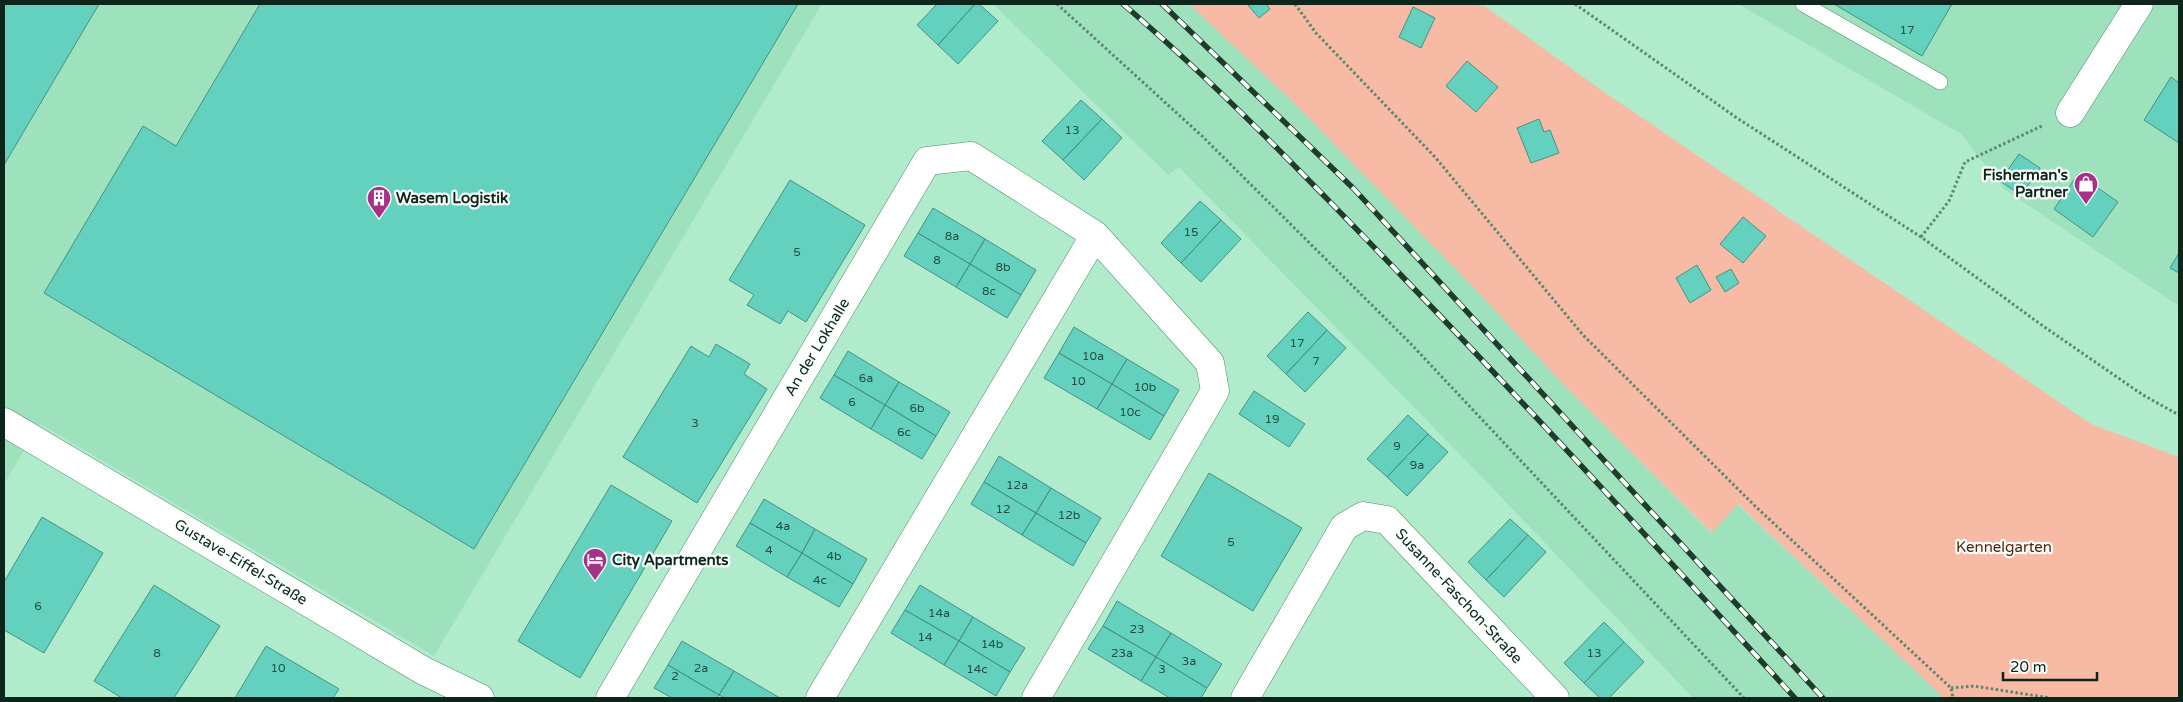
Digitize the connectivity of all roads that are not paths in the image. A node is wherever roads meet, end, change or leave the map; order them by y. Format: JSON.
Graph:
{"nodes":[{"id":1,"x":1803,"y":4,"type":"edge"},
{"id":2,"x":2139,"y":4,"type":"edge"},
{"id":3,"x":1940,"y":82,"type":"dead end"},
{"id":4,"x":2070,"y":113,"type":"road end"},
{"id":5,"x":1095,"y":236,"type":"junction"},
{"id":6,"x":4,"y":422,"type":"edge"},
{"id":7,"x":480,"y":698,"type":"edge"},
{"id":8,"x":610,"y":698,"type":"edge"},
{"id":9,"x":820,"y":698,"type":"edge"},
{"id":10,"x":1036,"y":698,"type":"edge"},
{"id":11,"x":1245,"y":698,"type":"edge"},
{"id":12,"x":1555,"y":698,"type":"edge"}],
"edges":[{"from":1,"to":3,"type":"lane"},
{"from":2,"to":4,"type":"street"},
{"from":5,"to":8,"type":"street","name":"An der Lokhalle"},
{"from":5,"to":9,"type":"street"},
{"from":5,"to":10,"type":"street","name":"An der Lokhalle"},
{"from":6,"to":7,"type":"street","name":"Gustave-Eiffel-Straße"},
{"from":11,"to":12,"type":"street","name":"Susanne-Faschon-Straße"}]}
